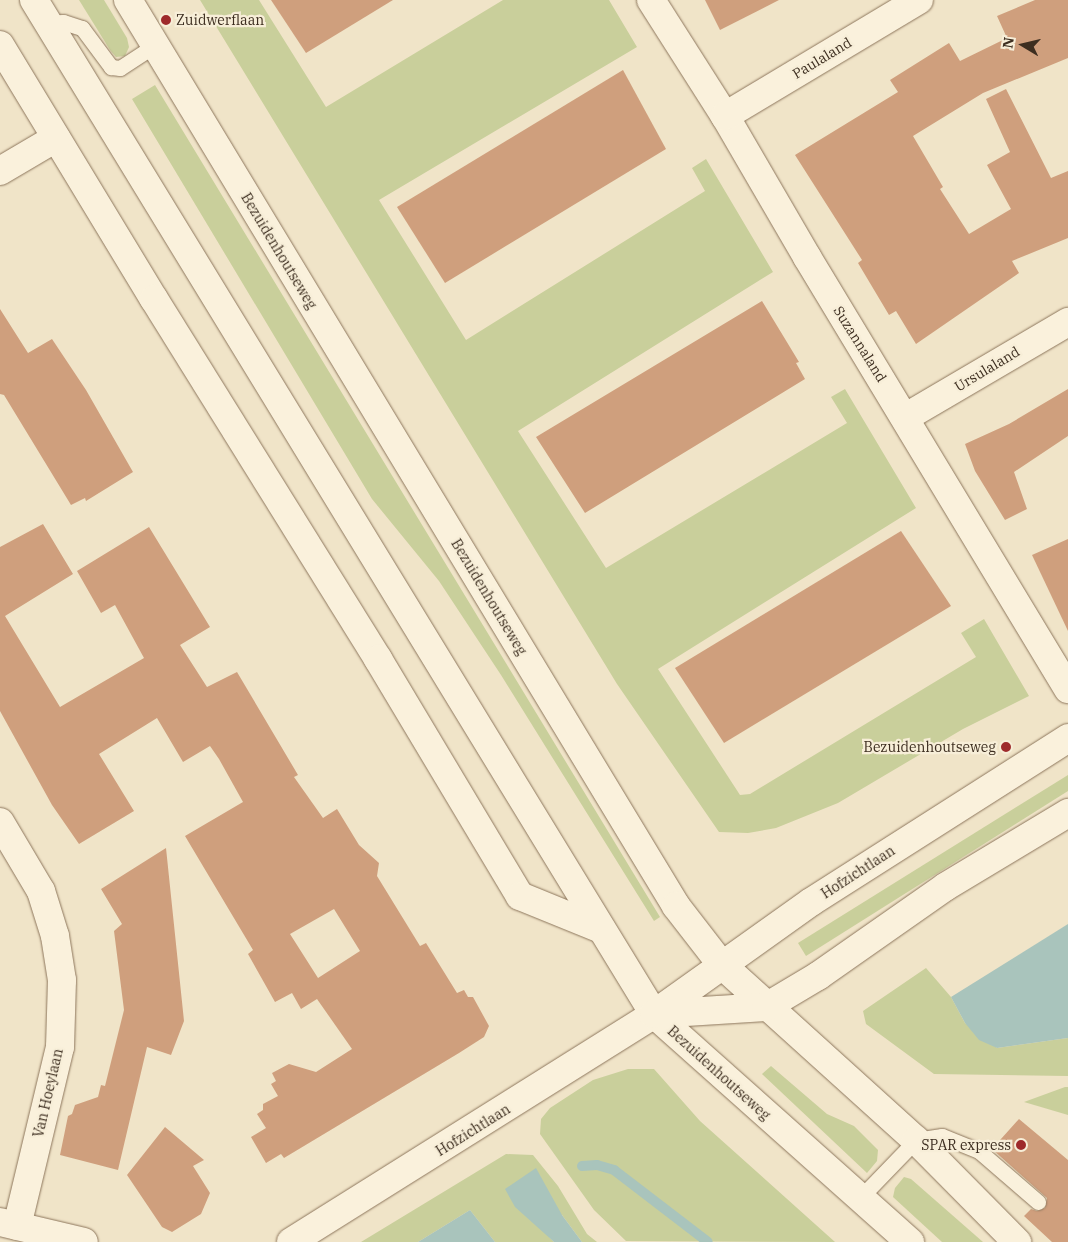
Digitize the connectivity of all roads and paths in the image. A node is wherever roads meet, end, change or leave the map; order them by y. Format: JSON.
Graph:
{"nodes":[{"id":1,"x":128,"y":0,"type":"edge"},
{"id":2,"x":651,"y":0,"type":"edge"},
{"id":3,"x":919,"y":0,"type":"edge"},
{"id":4,"x":40,"y":12,"type":"edge"},
{"id":5,"x":155,"y":44,"type":"junction"},
{"id":6,"x":0,"y":45,"type":"edge"},
{"id":7,"x":726,"y":116,"type":"junction"},
{"id":8,"x":56,"y":138,"type":"junction"},
{"id":9,"x":0,"y":171,"type":"edge"},
{"id":10,"x":1068,"y":322,"type":"edge"},
{"id":11,"x":906,"y":417,"type":"junction"},
{"id":12,"x":1068,"y":688,"type":"edge"},
{"id":13,"x":1068,"y":738,"type":"edge"},
{"id":14,"x":1068,"y":813,"type":"edge"},
{"id":15,"x":0,"y":822,"type":"edge"},
{"id":16,"x":601,"y":929,"type":"junction"},
{"id":17,"x":721,"y":964,"type":"junction"},
{"id":18,"x":766,"y":1007,"type":"junction"},
{"id":19,"x":654,"y":1014,"type":"junction"},
{"id":20,"x":916,"y":1140,"type":"junction"},
{"id":21,"x":859,"y":1199,"type":"junction"},
{"id":22,"x":1038,"y":1202,"type":"dead end"},
{"id":23,"x":9,"y":1224,"type":"edge"},
{"id":24,"x":84,"y":1242,"type":"edge"},
{"id":25,"x":291,"y":1242,"type":"edge"},
{"id":26,"x":910,"y":1242,"type":"edge"},
{"id":27,"x":1017,"y":1242,"type":"edge"}],
"edges":[{"from":1,"to":5,"type":"main road","name":"Bezuidenhoutseweg"},
{"from":2,"to":7,"type":"main road","name":"Suzannaland"},
{"from":3,"to":7,"type":"main road","name":"Paulaland"},
{"from":4,"to":5,"type":"lane"},
{"from":4,"to":16,"type":"main road","name":"Bezuidenhoutseweg"},
{"from":5,"to":17,"type":"main road","name":"Bezuidenhoutseweg"},
{"from":6,"to":8,"type":"main road"},
{"from":7,"to":11,"type":"main road","name":"Suzannaland"},
{"from":8,"to":9,"type":"main road"},
{"from":8,"to":16,"type":"main road"},
{"from":10,"to":11,"type":"main road","name":"Ursulaland"},
{"from":11,"to":12,"type":"main road","name":"Suzannaland"},
{"from":13,"to":17,"type":"main road","name":"Hofzichtlaan"},
{"from":14,"to":18,"type":"main road","name":"Hofzichtlaan"},
{"from":15,"to":23,"type":"main road","name":"Van Hoeylaan"},
{"from":16,"to":19,"type":"main road","name":"Bezuidenhoutseweg"},
{"from":17,"to":18,"type":"main road","name":"Bezuidenhoutseweg"},
{"from":17,"to":19,"type":"main road","name":"Hofzichtlaan"},
{"from":18,"to":19,"type":"main road","name":"Hofzichtlaan"},
{"from":18,"to":20,"type":"main road","name":"Bezuidenhoutseweg"},
{"from":19,"to":21,"type":"main road","name":"Bezuidenhoutseweg"},
{"from":19,"to":25,"type":"main road","name":"Hofzichtlaan"},
{"from":20,"to":21,"type":"lane"},
{"from":20,"to":22,"type":"lane"},
{"from":20,"to":27,"type":"main road","name":"Bezuidenhoutseweg"},
{"from":21,"to":26,"type":"main road","name":"Bezuidenhoutseweg"},
{"from":23,"to":24,"type":"main road"}]}
